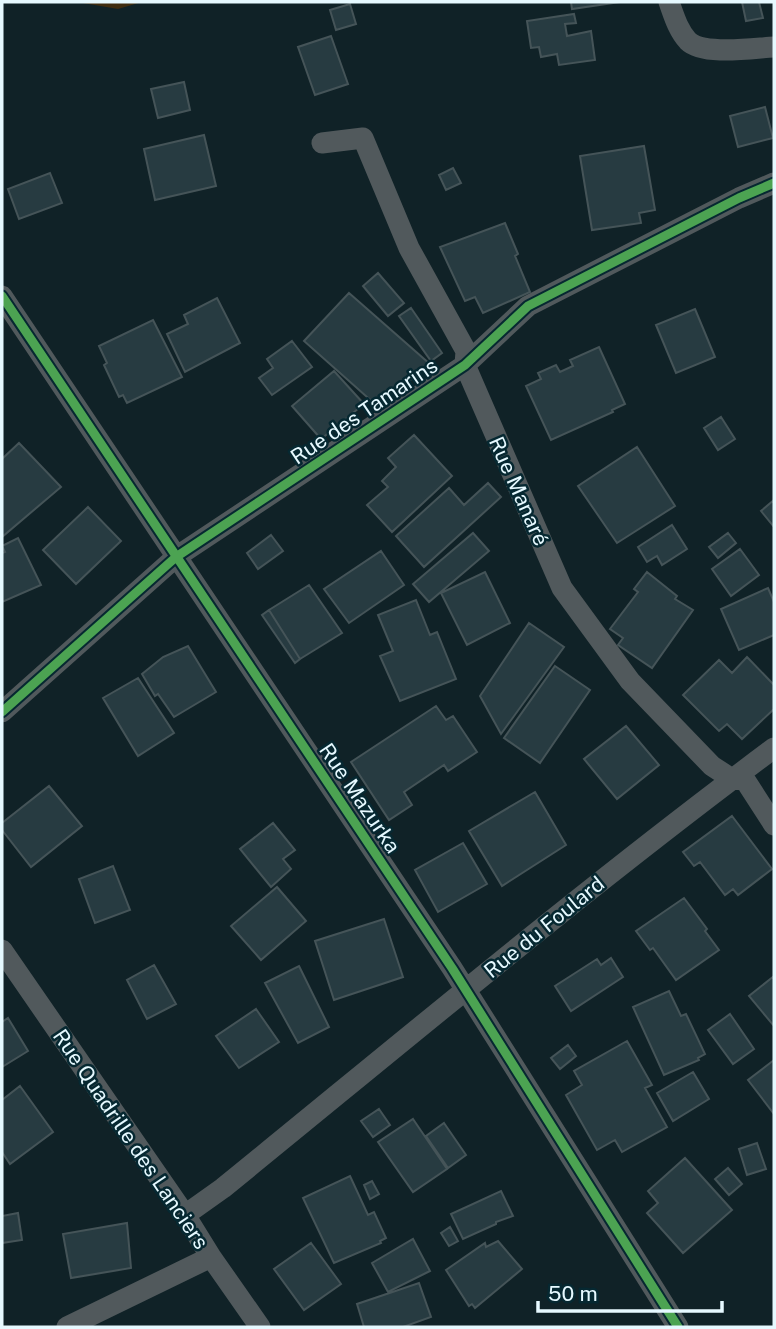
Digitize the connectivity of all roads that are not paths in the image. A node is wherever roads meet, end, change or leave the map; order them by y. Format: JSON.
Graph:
{"nodes":[{"id":1,"x":669,"y":2,"type":"edge"},
{"id":2,"x":774,"y":47,"type":"edge"},
{"id":3,"x":322,"y":143,"type":"dead end"},
{"id":4,"x":774,"y":183,"type":"edge"},
{"id":5,"x":2,"y":296,"type":"edge"},
{"id":6,"x":465,"y":365,"type":"junction"},
{"id":7,"x":176,"y":557,"type":"junction"},
{"id":8,"x":2,"y":712,"type":"edge"},
{"id":9,"x":774,"y":748,"type":"edge"},
{"id":10,"x":732,"y":779,"type":"junction"},
{"id":11,"x":774,"y":825,"type":"edge"},
{"id":12,"x":2,"y":950,"type":"edge"},
{"id":13,"x":466,"y":990,"type":"junction"},
{"id":14,"x":185,"y":1215,"type":"junction"},
{"id":15,"x":211,"y":1257,"type":"junction"},
{"id":16,"x":67,"y":1327,"type":"edge"},
{"id":17,"x":260,"y":1327,"type":"edge"},
{"id":18,"x":678,"y":1327,"type":"edge"}],
"edges":[{"from":1,"to":2,"type":"street"},
{"from":3,"to":6,"type":"street","name":"Rue Manaré"},
{"from":4,"to":6,"type":"street","name":"Rue des Tamarins"},
{"from":5,"to":7,"type":"street","name":"Rue Mazurka"},
{"from":6,"to":7,"type":"street","name":"Rue des Tamarins"},
{"from":6,"to":10,"type":"street","name":"Rue Manaré"},
{"from":7,"to":8,"type":"street","name":"Rue des Tamarins"},
{"from":7,"to":13,"type":"street","name":"Rue Mazurka"},
{"from":9,"to":10,"type":"street","name":"Rue du Foulard"},
{"from":10,"to":11,"type":"street","name":"Rue Manaré"},
{"from":10,"to":13,"type":"street","name":"Rue du Foulard"},
{"from":12,"to":14,"type":"street","name":"Rue Quadrille des Lanciers"},
{"from":13,"to":14,"type":"street","name":"Rue du Foulard"},
{"from":13,"to":18,"type":"street","name":"Rue Mazurka"},
{"from":14,"to":15,"type":"street","name":"Rue Quadrille des Lanciers"},
{"from":15,"to":16,"type":"street"},
{"from":15,"to":17,"type":"street","name":"Rue Quadrille des Lanciers"}]}
